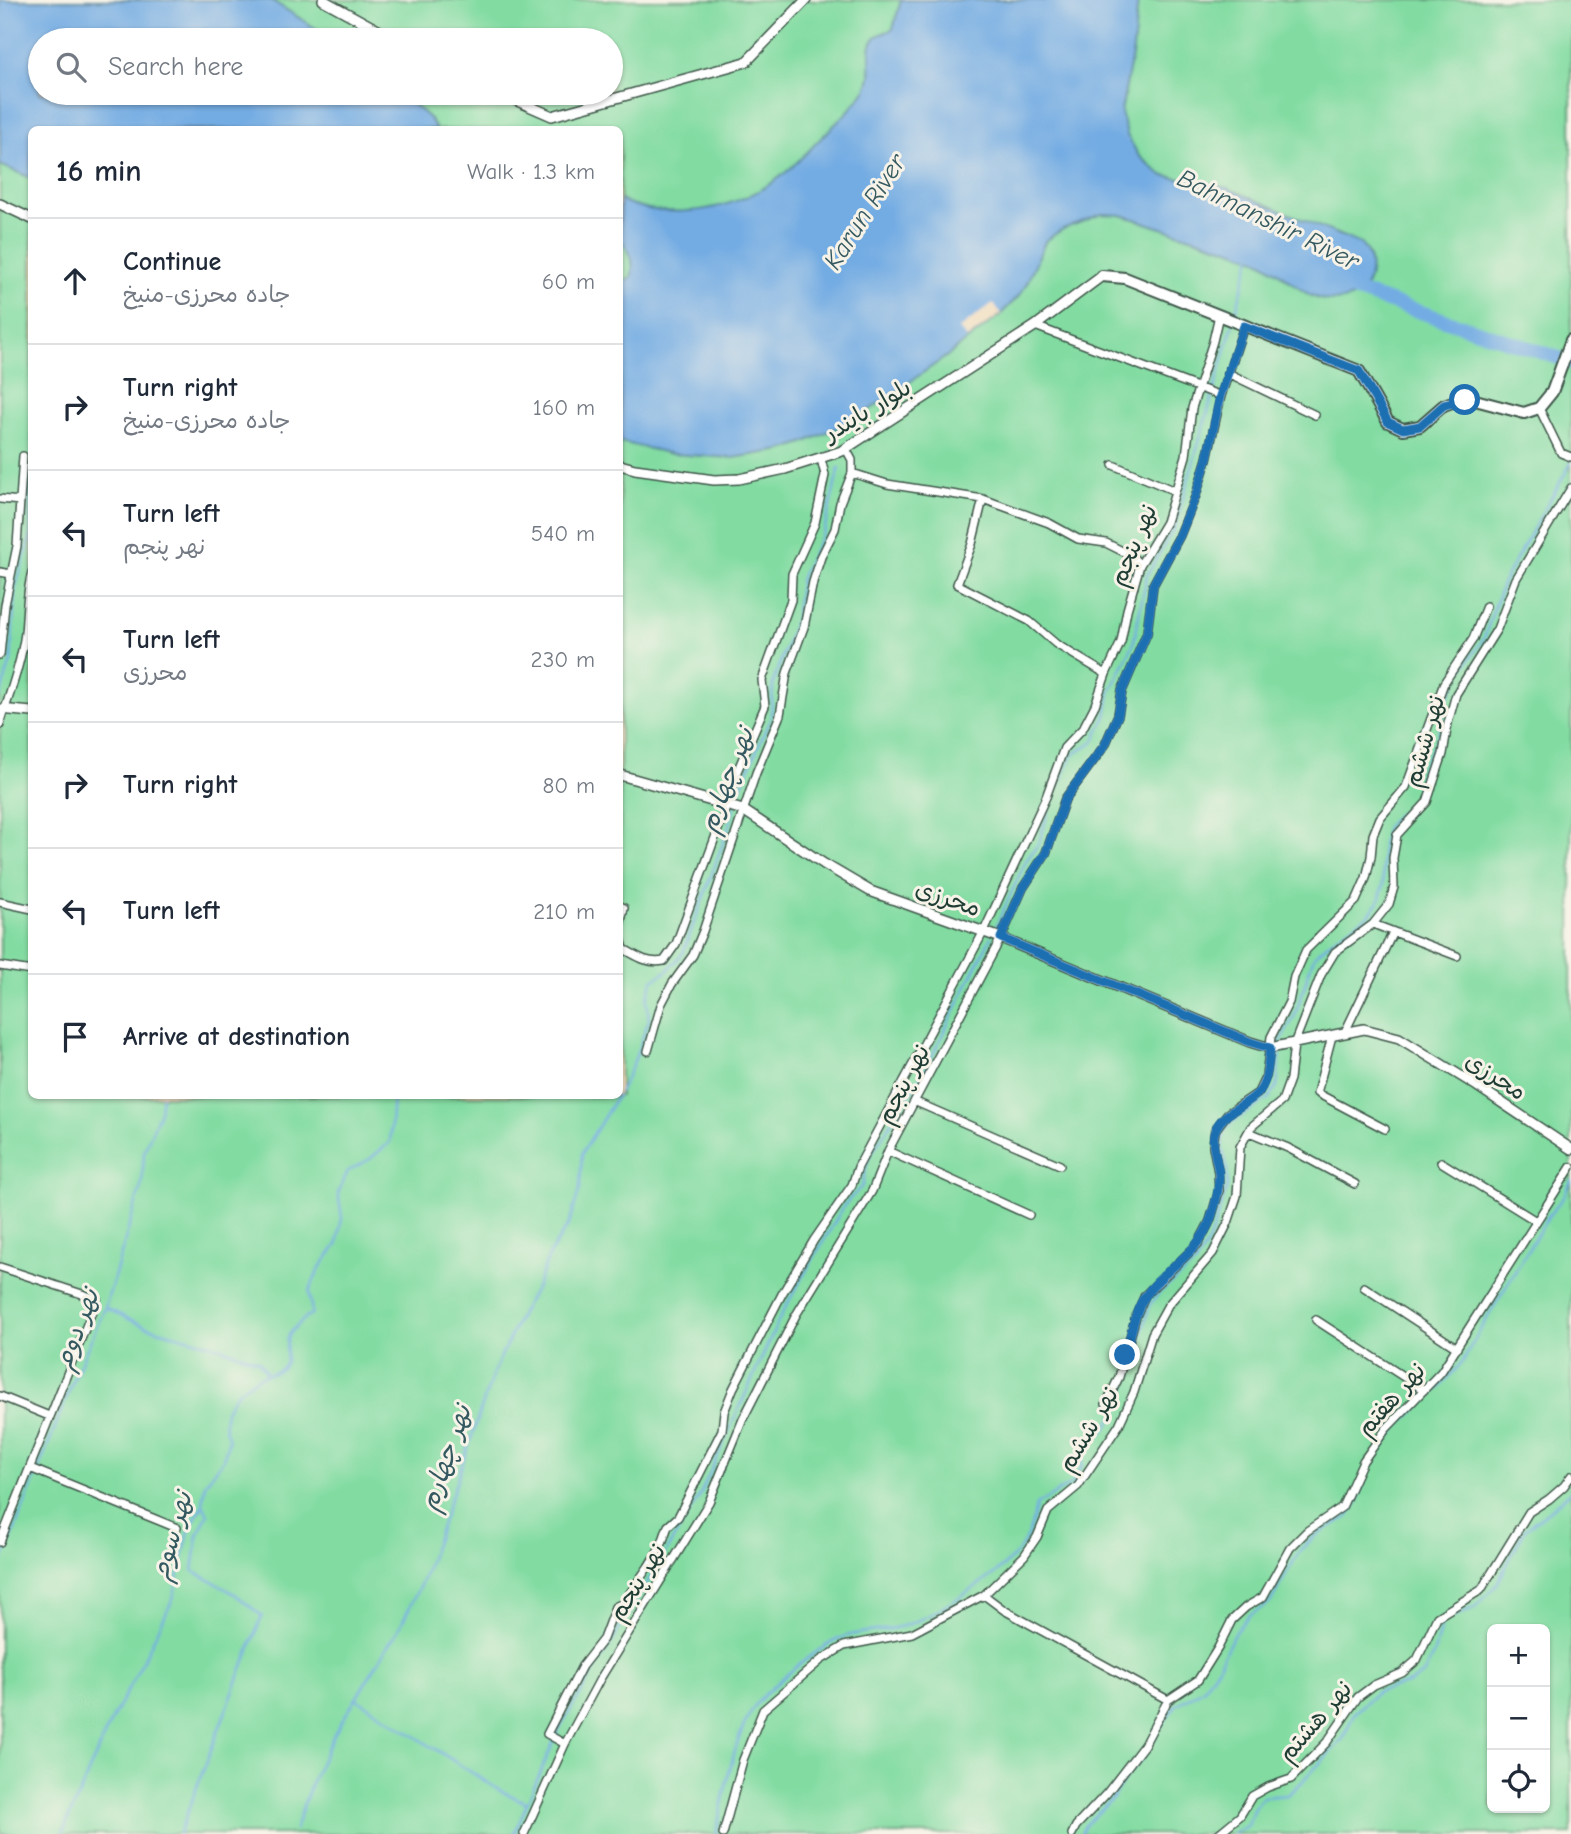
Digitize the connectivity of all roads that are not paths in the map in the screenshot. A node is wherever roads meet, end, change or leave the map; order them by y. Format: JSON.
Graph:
{"nodes":[{"id":1,"x":323,"y":0,"type":"edge"},
{"id":2,"x":806,"y":0,"type":"edge"},
{"id":3,"x":374,"y":28,"type":"edge"},
{"id":4,"x":623,"y":96,"type":"edge"},
{"id":5,"x":527,"y":105,"type":"edge"},
{"id":6,"x":592,"y":105,"type":"edge"},
{"id":7,"x":0,"y":196,"type":"edge"},
{"id":8,"x":4,"y":206,"type":"edge"},
{"id":9,"x":28,"y":217,"type":"edge"},
{"id":10,"x":1102,"y":276,"type":"joint"},
{"id":11,"x":1223,"y":317,"type":"junction"},
{"id":12,"x":1242,"y":325,"type":"junction"},
{"id":13,"x":1035,"y":326,"type":"junction"},
{"id":14,"x":1571,"y":340,"type":"edge"},
{"id":15,"x":1228,"y":373,"type":"junction"},
{"id":16,"x":1199,"y":388,"type":"junction"},
{"id":17,"x":1219,"y":395,"type":"junction"},
{"id":18,"x":1539,"y":408,"type":"junction"},
{"id":19,"x":1315,"y":415,"type":"dead end"},
{"id":20,"x":846,"y":449,"type":"junction"},
{"id":21,"x":1569,"y":456,"type":"edge"},
{"id":22,"x":23,"y":457,"type":"dead end"},
{"id":23,"x":821,"y":459,"type":"junction"},
{"id":24,"x":1113,"y":465,"type":"dead end"},
{"id":25,"x":623,"y":466,"type":"edge"},
{"id":26,"x":852,"y":472,"type":"junction"},
{"id":27,"x":1571,"y":488,"type":"edge"},
{"id":28,"x":1175,"y":491,"type":"junction"},
{"id":29,"x":0,"y":499,"type":"edge"},
{"id":30,"x":983,"y":499,"type":"junction"},
{"id":31,"x":20,"y":501,"type":"junction"},
{"id":32,"x":1140,"y":565,"type":"junction"},
{"id":33,"x":0,"y":572,"type":"edge"},
{"id":34,"x":11,"y":574,"type":"junction"},
{"id":35,"x":28,"y":587,"type":"edge"},
{"id":36,"x":1486,"y":606,"type":"dead end"},
{"id":37,"x":0,"y":655,"type":"edge"},
{"id":38,"x":1106,"y":674,"type":"junction"},
{"id":39,"x":2,"y":709,"type":"edge"},
{"id":40,"x":28,"y":712,"type":"edge"},
{"id":41,"x":0,"y":725,"type":"edge"},
{"id":42,"x":623,"y":776,"type":"edge"},
{"id":43,"x":735,"y":808,"type":"junction"},
{"id":44,"x":0,"y":902,"type":"edge"},
{"id":45,"x":28,"y":908,"type":"edge"},
{"id":46,"x":1373,"y":924,"type":"junction"},
{"id":47,"x":986,"y":932,"type":"junction"},
{"id":48,"x":1393,"y":932,"type":"junction"},
{"id":49,"x":1000,"y":937,"type":"junction"},
{"id":50,"x":623,"y":946,"type":"edge"},
{"id":51,"x":1457,"y":956,"type":"dead end"},
{"id":52,"x":0,"y":966,"type":"edge"},
{"id":53,"x":28,"y":970,"type":"edge"},
{"id":54,"x":1345,"y":1032,"type":"junction"},
{"id":55,"x":1332,"y":1035,"type":"junction"},
{"id":56,"x":1291,"y":1045,"type":"junction"},
{"id":57,"x":1272,"y":1048,"type":"junction"},
{"id":58,"x":648,"y":1051,"type":"dead end"},
{"id":59,"x":916,"y":1102,"type":"junction"},
{"id":60,"x":1385,"y":1129,"type":"dead end"},
{"id":61,"x":1249,"y":1132,"type":"junction"},
{"id":62,"x":1571,"y":1149,"type":"edge"},
{"id":63,"x":888,"y":1152,"type":"junction"},
{"id":64,"x":1441,"y":1162,"type":"dead end"},
{"id":65,"x":1060,"y":1165,"type":"dead end"},
{"id":66,"x":1571,"y":1167,"type":"edge"},
{"id":67,"x":1355,"y":1184,"type":"dead end"},
{"id":68,"x":1028,"y":1214,"type":"dead end"},
{"id":69,"x":1536,"y":1221,"type":"junction"},
{"id":70,"x":0,"y":1267,"type":"edge"},
{"id":71,"x":1364,"y":1287,"type":"dead end"},
{"id":72,"x":1316,"y":1320,"type":"dead end"},
{"id":73,"x":1457,"y":1348,"type":"junction"},
{"id":74,"x":1424,"y":1390,"type":"junction"},
{"id":75,"x":0,"y":1396,"type":"edge"},
{"id":76,"x":1106,"y":1404,"type":"dead end"},
{"id":77,"x":49,"y":1416,"type":"junction"},
{"id":78,"x":36,"y":1470,"type":"junction"},
{"id":79,"x":1571,"y":1476,"type":"edge"},
{"id":80,"x":177,"y":1528,"type":"dead end"},
{"id":81,"x":0,"y":1542,"type":"edge"},
{"id":82,"x":984,"y":1595,"type":"junction"},
{"id":83,"x":610,"y":1644,"type":"junction"},
{"id":84,"x":1168,"y":1700,"type":"junction"},
{"id":85,"x":562,"y":1743,"type":"junction"},
{"id":86,"x":524,"y":1834,"type":"edge"},
{"id":87,"x":723,"y":1834,"type":"edge"},
{"id":88,"x":1072,"y":1834,"type":"edge"},
{"id":89,"x":1218,"y":1834,"type":"edge"}],
"edges":[{"from":1,"to":3,"type":"street"},
{"from":2,"to":4,"type":"street"},
{"from":5,"to":6,"type":"street"},
{"from":7,"to":8,"type":"street"},
{"from":8,"to":9,"type":"street"},
{"from":10,"to":11,"type":"main road"},
{"from":10,"to":13,"type":"street","name":"بلوار بایندر"},
{"from":11,"to":12,"type":"main road"},
{"from":11,"to":16,"type":"street","name":"نهر پنجم"},
{"from":12,"to":15,"type":"street","name":"نهر پنجم"},
{"from":12,"to":18,"type":"main road"},
{"from":13,"to":16,"type":"street"},
{"from":13,"to":20,"type":"street","name":"بلوار بایندر"},
{"from":14,"to":18,"type":"main road"},
{"from":15,"to":17,"type":"street","name":"نهر پنجم"},
{"from":15,"to":19,"type":"street"},
{"from":16,"to":17,"type":"street"},
{"from":16,"to":28,"type":"street","name":"نهر پنجم"},
{"from":17,"to":49,"type":"street","name":"نهر پنجم"},
{"from":18,"to":21,"type":"street"},
{"from":20,"to":23,"type":"street","name":"بلوار بایندر"},
{"from":20,"to":26,"type":"street"},
{"from":22,"to":31,"type":"street"},
{"from":23,"to":25,"type":"street","name":"بلوار بایندر"},
{"from":23,"to":43,"type":"street"},
{"from":24,"to":28,"type":"street"},
{"from":26,"to":30,"type":"street"},
{"from":26,"to":43,"type":"street"},
{"from":27,"to":46,"type":"street","name":"نهر ششم"},
{"from":28,"to":32,"type":"street","name":"نهر پنجم"},
{"from":29,"to":31,"type":"street"},
{"from":30,"to":32,"type":"street"},
{"from":30,"to":38,"type":"street"},
{"from":31,"to":34,"type":"street"},
{"from":32,"to":38,"type":"street","name":"نهر پنجم"},
{"from":33,"to":34,"type":"street"},
{"from":34,"to":37,"type":"street"},
{"from":35,"to":39,"type":"street"},
{"from":36,"to":57,"type":"street"},
{"from":38,"to":47,"type":"street","name":"نهر پنجم"},
{"from":39,"to":40,"type":"street"},
{"from":39,"to":41,"type":"street"},
{"from":42,"to":43,"type":"street","name":"محرزی"},
{"from":43,"to":47,"type":"street","name":"محرزی"},
{"from":43,"to":50,"type":"street"},
{"from":43,"to":58,"type":"street"},
{"from":44,"to":45,"type":"street"},
{"from":46,"to":48,"type":"street"},
{"from":46,"to":56,"type":"street","name":"نهر ششم"},
{"from":47,"to":49,"type":"street","name":"محرزی"},
{"from":47,"to":83,"type":"street","name":"نهر پنجم"},
{"from":48,"to":51,"type":"street"},
{"from":48,"to":54,"type":"street"},
{"from":49,"to":57,"type":"street","name":"محرزی"},
{"from":49,"to":59,"type":"street","name":"نهر پنجم"},
{"from":52,"to":53,"type":"street"},
{"from":54,"to":55,"type":"street","name":"محرزی"},
{"from":54,"to":62,"type":"street","name":"محرزی"},
{"from":55,"to":56,"type":"street","name":"محرزی"},
{"from":55,"to":60,"type":"street"},
{"from":56,"to":57,"type":"street","name":"محرزی"},
{"from":56,"to":61,"type":"street","name":"نهر ششم"},
{"from":57,"to":76,"type":"street"},
{"from":59,"to":63,"type":"street","name":"نهر پنجم"},
{"from":59,"to":65,"type":"street"},
{"from":61,"to":67,"type":"street"},
{"from":61,"to":82,"type":"street","name":"نهر ششم"},
{"from":63,"to":68,"type":"street"},
{"from":63,"to":83,"type":"street","name":"نهر پنجم"},
{"from":64,"to":69,"type":"street"},
{"from":66,"to":69,"type":"street","name":"نهر هفتم"},
{"from":69,"to":73,"type":"street","name":"نهر هفتم"},
{"from":70,"to":77,"type":"street"},
{"from":71,"to":73,"type":"street"},
{"from":72,"to":74,"type":"street"},
{"from":73,"to":74,"type":"street","name":"نهر هفتم"},
{"from":74,"to":84,"type":"street","name":"نهر هفتم"},
{"from":75,"to":77,"type":"street"},
{"from":77,"to":78,"type":"street"},
{"from":78,"to":80,"type":"street"},
{"from":78,"to":81,"type":"street"},
{"from":79,"to":89,"type":"street","name":"نهر هشتم"},
{"from":82,"to":84,"type":"street"},
{"from":82,"to":87,"type":"street","name":"نهر ششم"},
{"from":83,"to":85,"type":"street","name":"نهر پنجم"},
{"from":83,"to":85,"type":"street","name":"نهر پنجم"},
{"from":84,"to":88,"type":"street","name":"نهر هفتم"},
{"from":85,"to":86,"type":"street","name":"نهر پنجم"}]}
